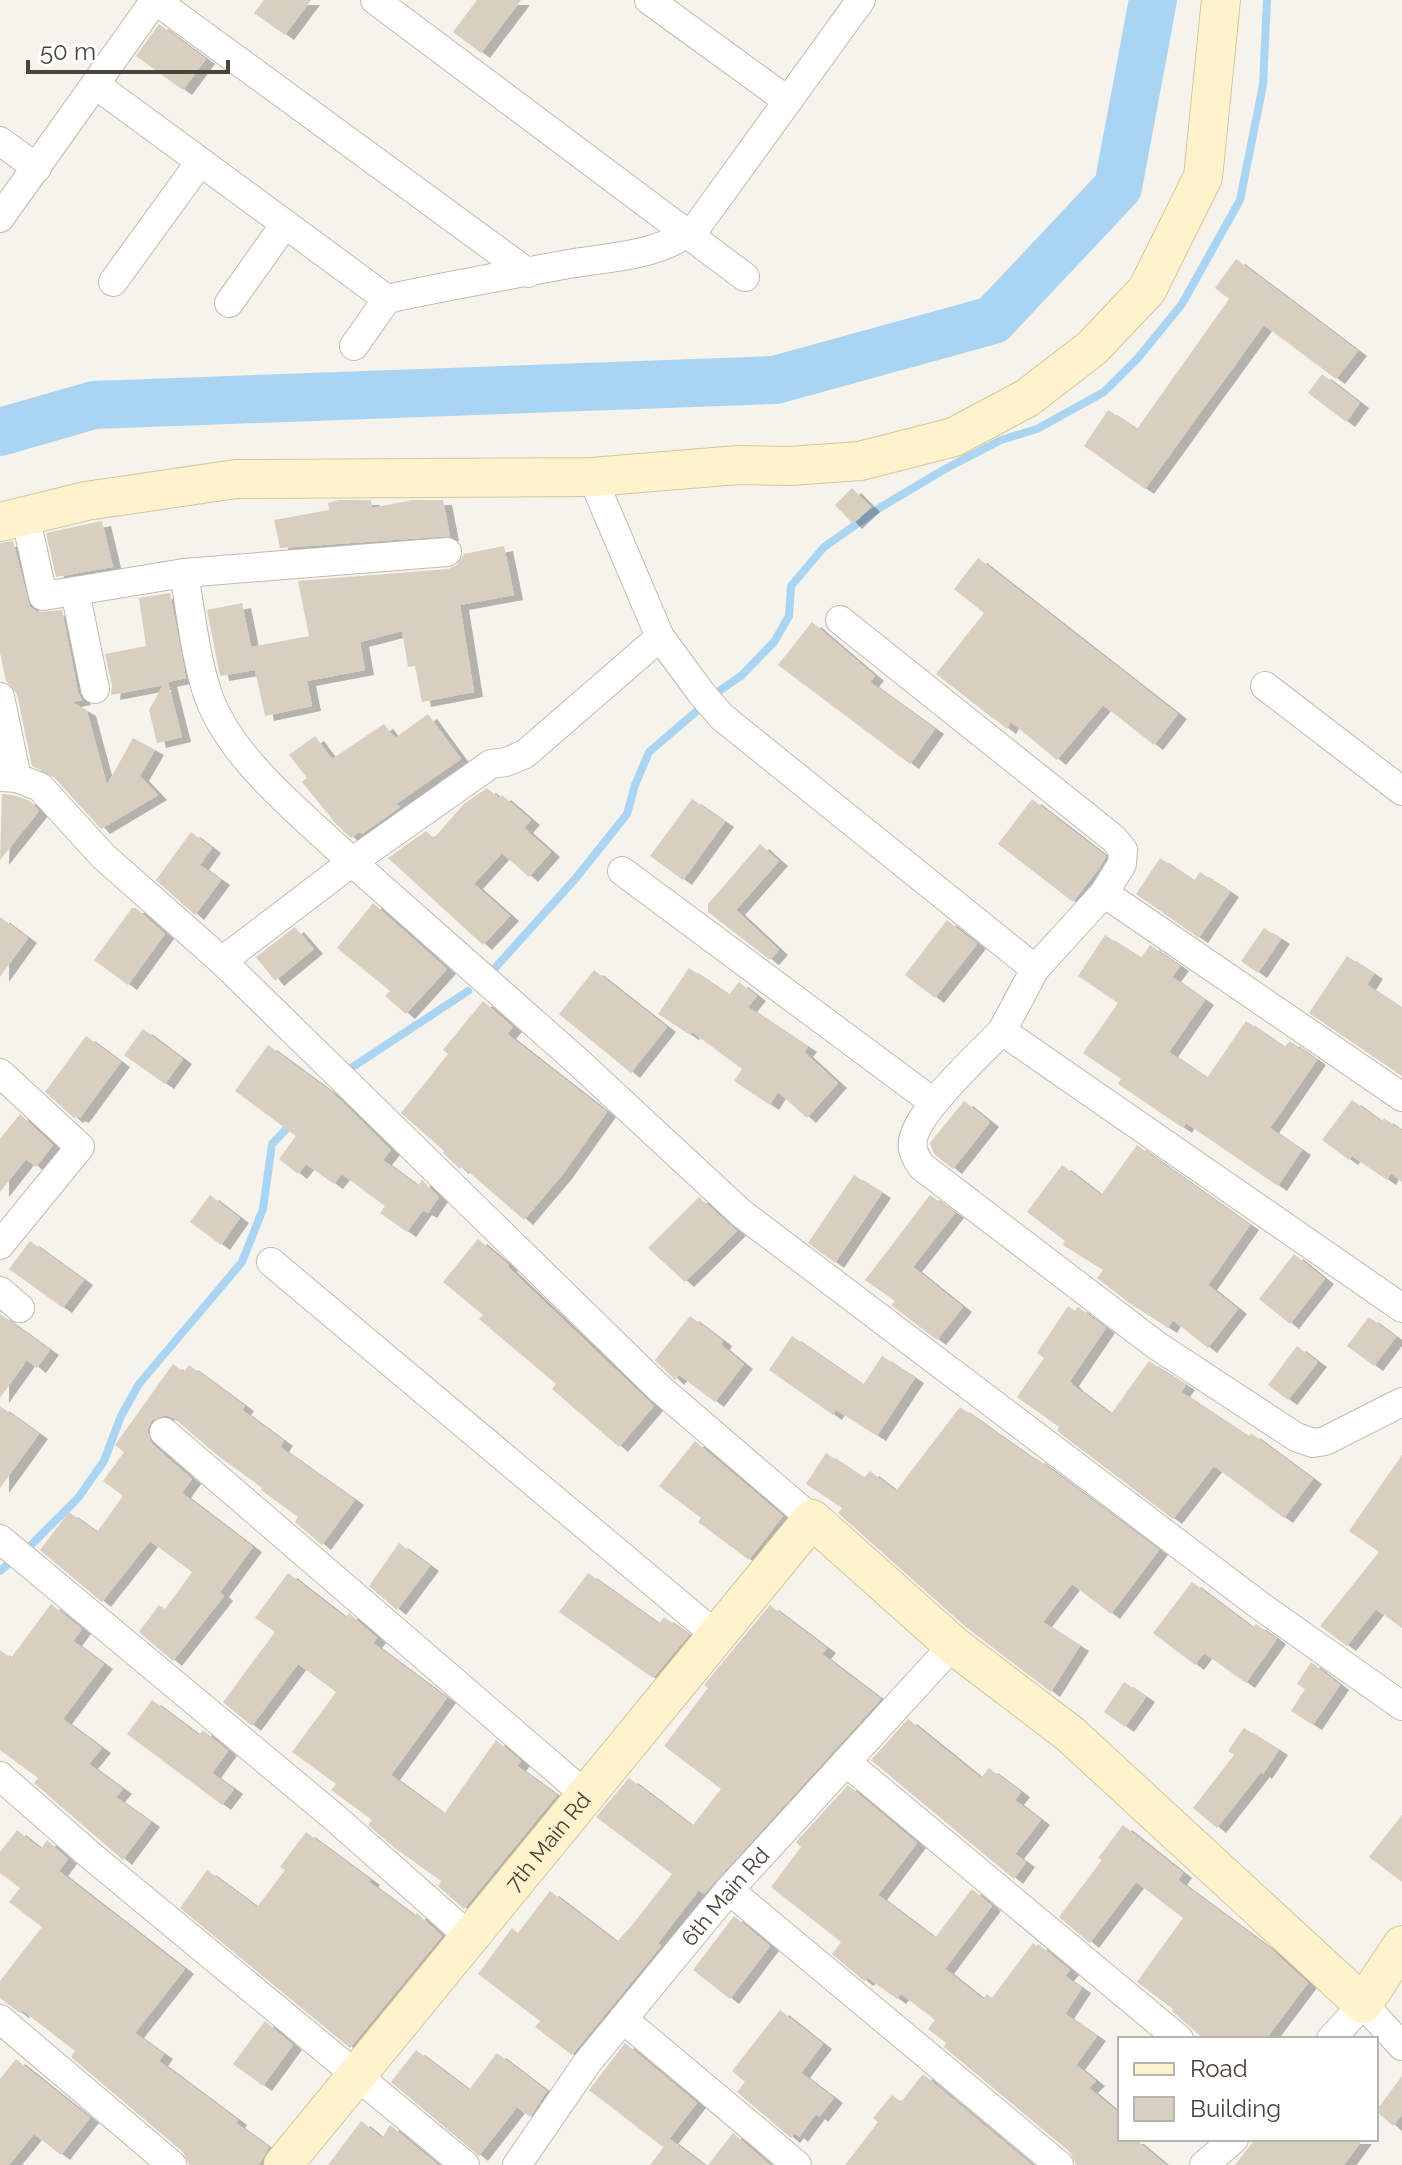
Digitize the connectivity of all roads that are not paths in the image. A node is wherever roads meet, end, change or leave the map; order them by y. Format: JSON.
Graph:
{"nodes":[{"id":1,"x":155,"y":0,"type":"edge"},
{"id":2,"x":377,"y":0,"type":"edge"},
{"id":3,"x":649,"y":0,"type":"edge"},
{"id":4,"x":861,"y":0,"type":"edge"},
{"id":5,"x":1221,"y":0,"type":"edge"},
{"id":6,"x":96,"y":85,"type":"junction"},
{"id":7,"x":788,"y":101,"type":"junction"},
{"id":8,"x":0,"y":141,"type":"edge"},
{"id":9,"x":200,"y":162,"type":"junction"},
{"id":10,"x":37,"y":168,"type":"junction"},
{"id":11,"x":0,"y":218,"type":"edge"},
{"id":12,"x":285,"y":224,"type":"junction"},
{"id":13,"x":687,"y":234,"type":"junction"},
{"id":14,"x":528,"y":273,"type":"junction"},
{"id":15,"x":745,"y":277,"type":"dead end"},
{"id":16,"x":113,"y":282,"type":"dead end"},
{"id":17,"x":387,"y":299,"type":"junction"},
{"id":18,"x":229,"y":303,"type":"dead end"},
{"id":19,"x":354,"y":346,"type":"dead end"},
{"id":20,"x":592,"y":477,"type":"junction"},
{"id":21,"x":13,"y":519,"type":"edge"},
{"id":22,"x":447,"y":552,"type":"dead end"},
{"id":23,"x":184,"y":573,"type":"junction"},
{"id":24,"x":75,"y":591,"type":"junction"},
{"id":25,"x":840,"y":620,"type":"dead end"},
{"id":26,"x":660,"y":637,"type":"junction"},
{"id":27,"x":1265,"y":686,"type":"dead end"},
{"id":28,"x":95,"y":689,"type":"dead end"},
{"id":29,"x":0,"y":697,"type":"edge"},
{"id":30,"x":8,"y":777,"type":"edge"},
{"id":31,"x":1402,"y":791,"type":"edge"},
{"id":32,"x":352,"y":862,"type":"junction"},
{"id":33,"x":622,"y":871,"type":"dead end"},
{"id":34,"x":1104,"y":893,"type":"junction"},
{"id":35,"x":222,"y":961,"type":"junction"},
{"id":36,"x":1035,"y":969,"type":"junction"},
{"id":37,"x":1002,"y":1031,"type":"junction"},
{"id":38,"x":0,"y":1073,"type":"edge"},
{"id":39,"x":1402,"y":1097,"type":"edge"},
{"id":40,"x":933,"y":1102,"type":"junction"},
{"id":41,"x":0,"y":1245,"type":"edge"},
{"id":42,"x":271,"y":1262,"type":"dead end"},
{"id":43,"x":1402,"y":1308,"type":"edge"},
{"id":44,"x":1402,"y":1402,"type":"edge"},
{"id":45,"x":164,"y":1432,"type":"dead end"},
{"id":46,"x":812,"y":1519,"type":"junction"},
{"id":47,"x":0,"y":1540,"type":"edge"},
{"id":48,"x":717,"y":1636,"type":"junction"},
{"id":49,"x":953,"y":1645,"type":"junction"},
{"id":50,"x":1402,"y":1706,"type":"edge"},
{"id":51,"x":846,"y":1762,"type":"junction"},
{"id":52,"x":0,"y":1776,"type":"edge"},
{"id":53,"x":587,"y":1796,"type":"junction"},
{"id":54,"x":729,"y":1890,"type":"junction"},
{"id":55,"x":471,"y":1938,"type":"junction"},
{"id":56,"x":1402,"y":1945,"type":"edge"},
{"id":57,"x":1363,"y":2004,"type":"junction"},
{"id":58,"x":0,"y":2019,"type":"edge"},
{"id":59,"x":623,"y":2019,"type":"junction"},
{"id":60,"x":1177,"y":2037,"type":"edge"},
{"id":61,"x":1333,"y":2037,"type":"edge"},
{"id":62,"x":1402,"y":2046,"type":"edge"},
{"id":63,"x":358,"y":2077,"type":"junction"},
{"id":64,"x":1232,"y":2141,"type":"edge"},
{"id":65,"x":523,"y":2163,"type":"edge"},
{"id":66,"x":172,"y":2165,"type":"edge"},
{"id":67,"x":283,"y":2165,"type":"edge"},
{"id":68,"x":465,"y":2165,"type":"edge"},
{"id":69,"x":797,"y":2165,"type":"edge"},
{"id":70,"x":1059,"y":2165,"type":"edge"},
{"id":71,"x":1204,"y":2165,"type":"edge"}],
"edges":[{"from":1,"to":6,"type":"street"},
{"from":1,"to":14,"type":"street"},
{"from":2,"to":13,"type":"street"},
{"from":3,"to":7,"type":"street"},
{"from":4,"to":7,"type":"street"},
{"from":5,"to":20,"type":"street"},
{"from":6,"to":9,"type":"street"},
{"from":6,"to":10,"type":"street"},
{"from":7,"to":13,"type":"street"},
{"from":8,"to":10,"type":"street"},
{"from":9,"to":12,"type":"street"},
{"from":9,"to":16,"type":"street"},
{"from":10,"to":11,"type":"street"},
{"from":12,"to":17,"type":"street"},
{"from":12,"to":18,"type":"street"},
{"from":13,"to":14,"type":"street"},
{"from":13,"to":15,"type":"street"},
{"from":14,"to":17,"type":"street"},
{"from":17,"to":19,"type":"street"},
{"from":20,"to":21,"type":"street"},
{"from":20,"to":26,"type":"street"},
{"from":21,"to":24,"type":"street"},
{"from":22,"to":23,"type":"street"},
{"from":23,"to":24,"type":"street"},
{"from":23,"to":32,"type":"street"},
{"from":24,"to":28,"type":"street"},
{"from":25,"to":34,"type":"street"},
{"from":26,"to":32,"type":"street"},
{"from":26,"to":36,"type":"street"},
{"from":27,"to":31,"type":"street"},
{"from":29,"to":30,"type":"street"},
{"from":30,"to":35,"type":"street"},
{"from":32,"to":35,"type":"street"},
{"from":32,"to":50,"type":"street"},
{"from":33,"to":40,"type":"street"},
{"from":34,"to":36,"type":"street"},
{"from":34,"to":39,"type":"street"},
{"from":35,"to":46,"type":"street"},
{"from":36,"to":37,"type":"street"},
{"from":37,"to":40,"type":"street"},
{"from":37,"to":43,"type":"street"},
{"from":38,"to":41,"type":"street"},
{"from":40,"to":44,"type":"street"},
{"from":42,"to":48,"type":"street"},
{"from":45,"to":53,"type":"street"},
{"from":46,"to":48,"type":"street","name":"7th Main Rd"},
{"from":46,"to":49,"type":"street"},
{"from":47,"to":55,"type":"street"},
{"from":48,"to":53,"type":"street","name":"7th Main Rd"},
{"from":49,"to":51,"type":"street","name":"6th Main Rd"},
{"from":49,"to":57,"type":"street"},
{"from":51,"to":54,"type":"street","name":"6th Main Rd"},
{"from":51,"to":60,"type":"street"},
{"from":52,"to":63,"type":"street"},
{"from":53,"to":55,"type":"street","name":"7th Main Rd"},
{"from":54,"to":59,"type":"street","name":"6th Main Rd"},
{"from":54,"to":70,"type":"street"},
{"from":55,"to":63,"type":"street","name":"7th Main Rd"},
{"from":56,"to":57,"type":"street"},
{"from":57,"to":61,"type":"street"},
{"from":57,"to":62,"type":"street"},
{"from":58,"to":66,"type":"street"},
{"from":59,"to":65,"type":"street","name":"6th Main Rd"},
{"from":59,"to":69,"type":"street"},
{"from":63,"to":67,"type":"street","name":"7th Main Rd"},
{"from":63,"to":68,"type":"street"},
{"from":64,"to":71,"type":"street"}]}
